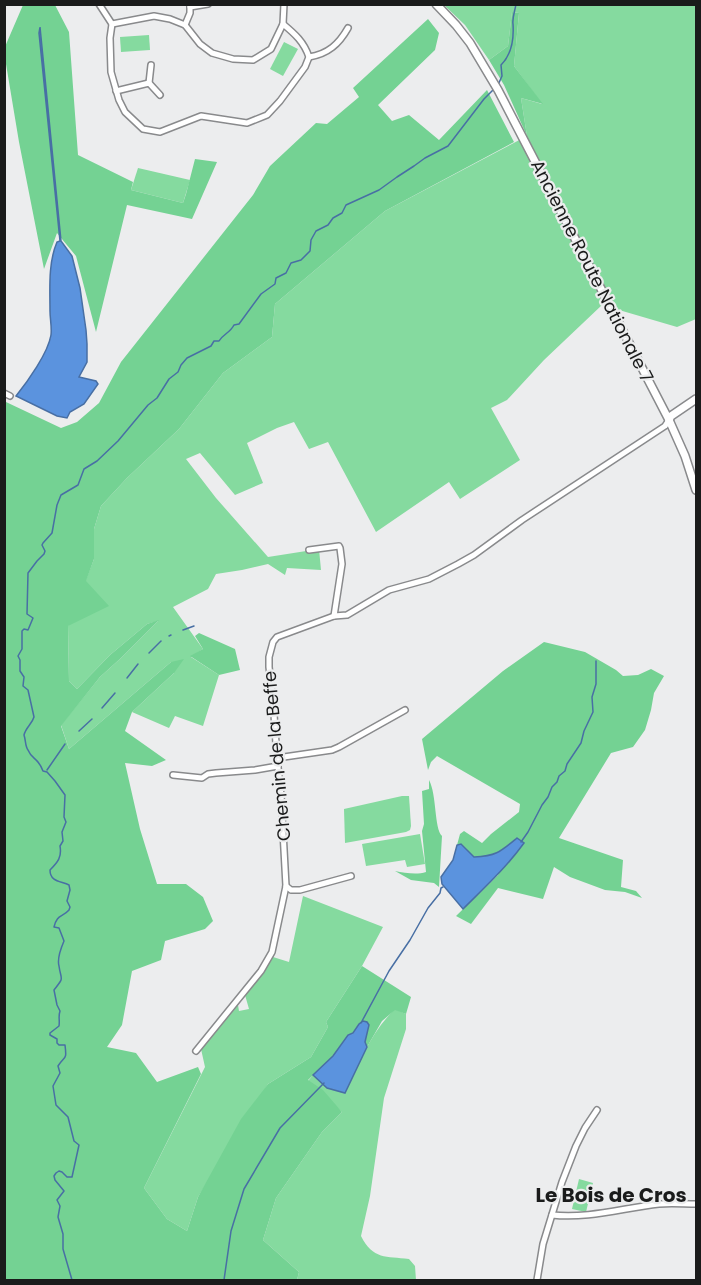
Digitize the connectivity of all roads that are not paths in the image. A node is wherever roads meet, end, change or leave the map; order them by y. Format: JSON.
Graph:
{"nodes":[{"id":1,"x":99,"y":4,"type":"edge"},
{"id":2,"x":208,"y":4,"type":"edge"},
{"id":3,"x":284,"y":4,"type":"edge"},
{"id":4,"x":435,"y":4,"type":"edge"},
{"id":5,"x":190,"y":6,"type":"edge"},
{"id":6,"x":112,"y":24,"type":"junction"},
{"id":7,"x":283,"y":24,"type":"junction"},
{"id":8,"x":185,"y":25,"type":"junction"},
{"id":9,"x":348,"y":28,"type":"dead end"},
{"id":10,"x":309,"y":57,"type":"junction"},
{"id":11,"x":151,"y":65,"type":"dead end"},
{"id":12,"x":149,"y":83,"type":"junction"},
{"id":13,"x":116,"y":91,"type":"junction"},
{"id":14,"x":160,"y":94,"type":"dead end"},
{"id":15,"x":696,"y":399,"type":"edge"},
{"id":16,"x":669,"y":420,"type":"junction"},
{"id":17,"x":696,"y":490,"type":"edge"},
{"id":18,"x":309,"y":549,"type":"dead end"},
{"id":19,"x":334,"y":616,"type":"junction"},
{"id":20,"x":405,"y":710,"type":"dead end"},
{"id":21,"x":277,"y":758,"type":"junction"},
{"id":22,"x":278,"y":766,"type":"junction"},
{"id":23,"x":173,"y":775,"type":"dead end"},
{"id":24,"x":351,"y":876,"type":"dead end"},
{"id":25,"x":286,"y":886,"type":"junction"},
{"id":26,"x":196,"y":1051,"type":"dead end"},
{"id":27,"x":597,"y":1110,"type":"dead end"},
{"id":28,"x":696,"y":1204,"type":"edge"},
{"id":29,"x":552,"y":1215,"type":"junction"},
{"id":30,"x":537,"y":1281,"type":"edge"}],
"edges":[{"from":1,"to":6,"type":"street"},
{"from":2,"to":5,"type":"street"},
{"from":3,"to":7,"type":"street"},
{"from":4,"to":16,"type":"street","name":"Ancienne Route Nationale 7"},
{"from":5,"to":8,"type":"street"},
{"from":6,"to":8,"type":"street"},
{"from":6,"to":13,"type":"street"},
{"from":7,"to":8,"type":"street"},
{"from":7,"to":10,"type":"street"},
{"from":9,"to":10,"type":"street"},
{"from":10,"to":13,"type":"street"},
{"from":11,"to":12,"type":"street"},
{"from":12,"to":13,"type":"street"},
{"from":12,"to":14,"type":"street"},
{"from":15,"to":16,"type":"street"},
{"from":16,"to":17,"type":"street","name":"Ancienne Route Nationale 7"},
{"from":16,"to":19,"type":"street","name":"Chemin de la Beffe"},
{"from":18,"to":19,"type":"street"},
{"from":19,"to":21,"type":"street","name":"Chemin de la Beffe"},
{"from":20,"to":21,"type":"street"},
{"from":21,"to":22,"type":"street","name":"Chemin de la Beffe"},
{"from":22,"to":23,"type":"street"},
{"from":22,"to":25,"type":"street","name":"Chemin de la Beffe"},
{"from":24,"to":25,"type":"street"},
{"from":25,"to":26,"type":"street","name":"Chemin de la Beffe"},
{"from":27,"to":29,"type":"street"},
{"from":28,"to":29,"type":"street"},
{"from":29,"to":30,"type":"street"}]}
